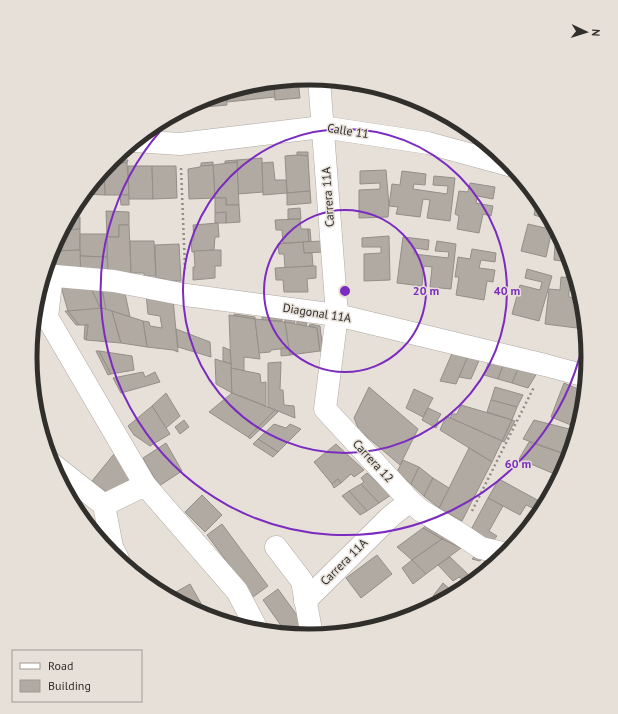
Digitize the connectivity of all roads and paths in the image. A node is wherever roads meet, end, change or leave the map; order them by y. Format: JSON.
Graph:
{"nodes":[{"id":1,"x":319,"y":86,"type":"edge"},
{"id":2,"x":322,"y":127,"type":"junction"},
{"id":3,"x":157,"y":134,"type":"edge"},
{"id":4,"x":180,"y":144,"type":"junction"},
{"id":5,"x":498,"y":162,"type":"edge"},
{"id":6,"x":49,"y":275,"type":"edge"},
{"id":7,"x":48,"y":281,"type":"edge"},
{"id":8,"x":186,"y":295,"type":"junction"},
{"id":9,"x":337,"y":315,"type":"junction"},
{"id":10,"x":545,"y":365,"type":"junction"},
{"id":11,"x":580,"y":374,"type":"edge"},
{"id":12,"x":63,"y":472,"type":"edge"},
{"id":13,"x":145,"y":485,"type":"junction"},
{"id":14,"x":410,"y":501,"type":"junction"},
{"id":15,"x":104,"y":504,"type":"junction"},
{"id":16,"x":460,"y":534,"type":"junction"},
{"id":17,"x":111,"y":543,"type":"edge"},
{"id":18,"x":276,"y":547,"type":"dead end"},
{"id":19,"x":498,"y":552,"type":"edge"},
{"id":20,"x":305,"y":601,"type":"junction"},
{"id":21,"x":254,"y":624,"type":"edge"},
{"id":22,"x":311,"y":629,"type":"edge"}],
"edges":[{"from":1,"to":2,"type":"street","name":"Carrera 11A"},
{"from":2,"to":4,"type":"street","name":"Calle 11"},
{"from":2,"to":5,"type":"street","name":"Calle 11"},
{"from":2,"to":9,"type":"street","name":"Carrera 11A"},
{"from":3,"to":4,"type":"street","name":"Calle 11"},
{"from":4,"to":8,"type":"path"},
{"from":6,"to":8,"type":"street","name":"Diagonal 11A"},
{"from":7,"to":13,"type":"street"},
{"from":8,"to":9,"type":"street","name":"Diagonal 11A"},
{"from":9,"to":10,"type":"street","name":"Diagonal 11A"},
{"from":9,"to":14,"type":"street","name":"Carrera 12"},
{"from":10,"to":11,"type":"street","name":"Diagonal 11A"},
{"from":10,"to":16,"type":"path"},
{"from":12,"to":15,"type":"street"},
{"from":13,"to":15,"type":"street"},
{"from":13,"to":21,"type":"street"},
{"from":14,"to":16,"type":"street","name":"Carrera 12"},
{"from":14,"to":20,"type":"street","name":"Carrera 11A"},
{"from":15,"to":17,"type":"street"},
{"from":16,"to":19,"type":"street","name":"Carrera 12"},
{"from":18,"to":20,"type":"street"},
{"from":20,"to":22,"type":"street"}]}
